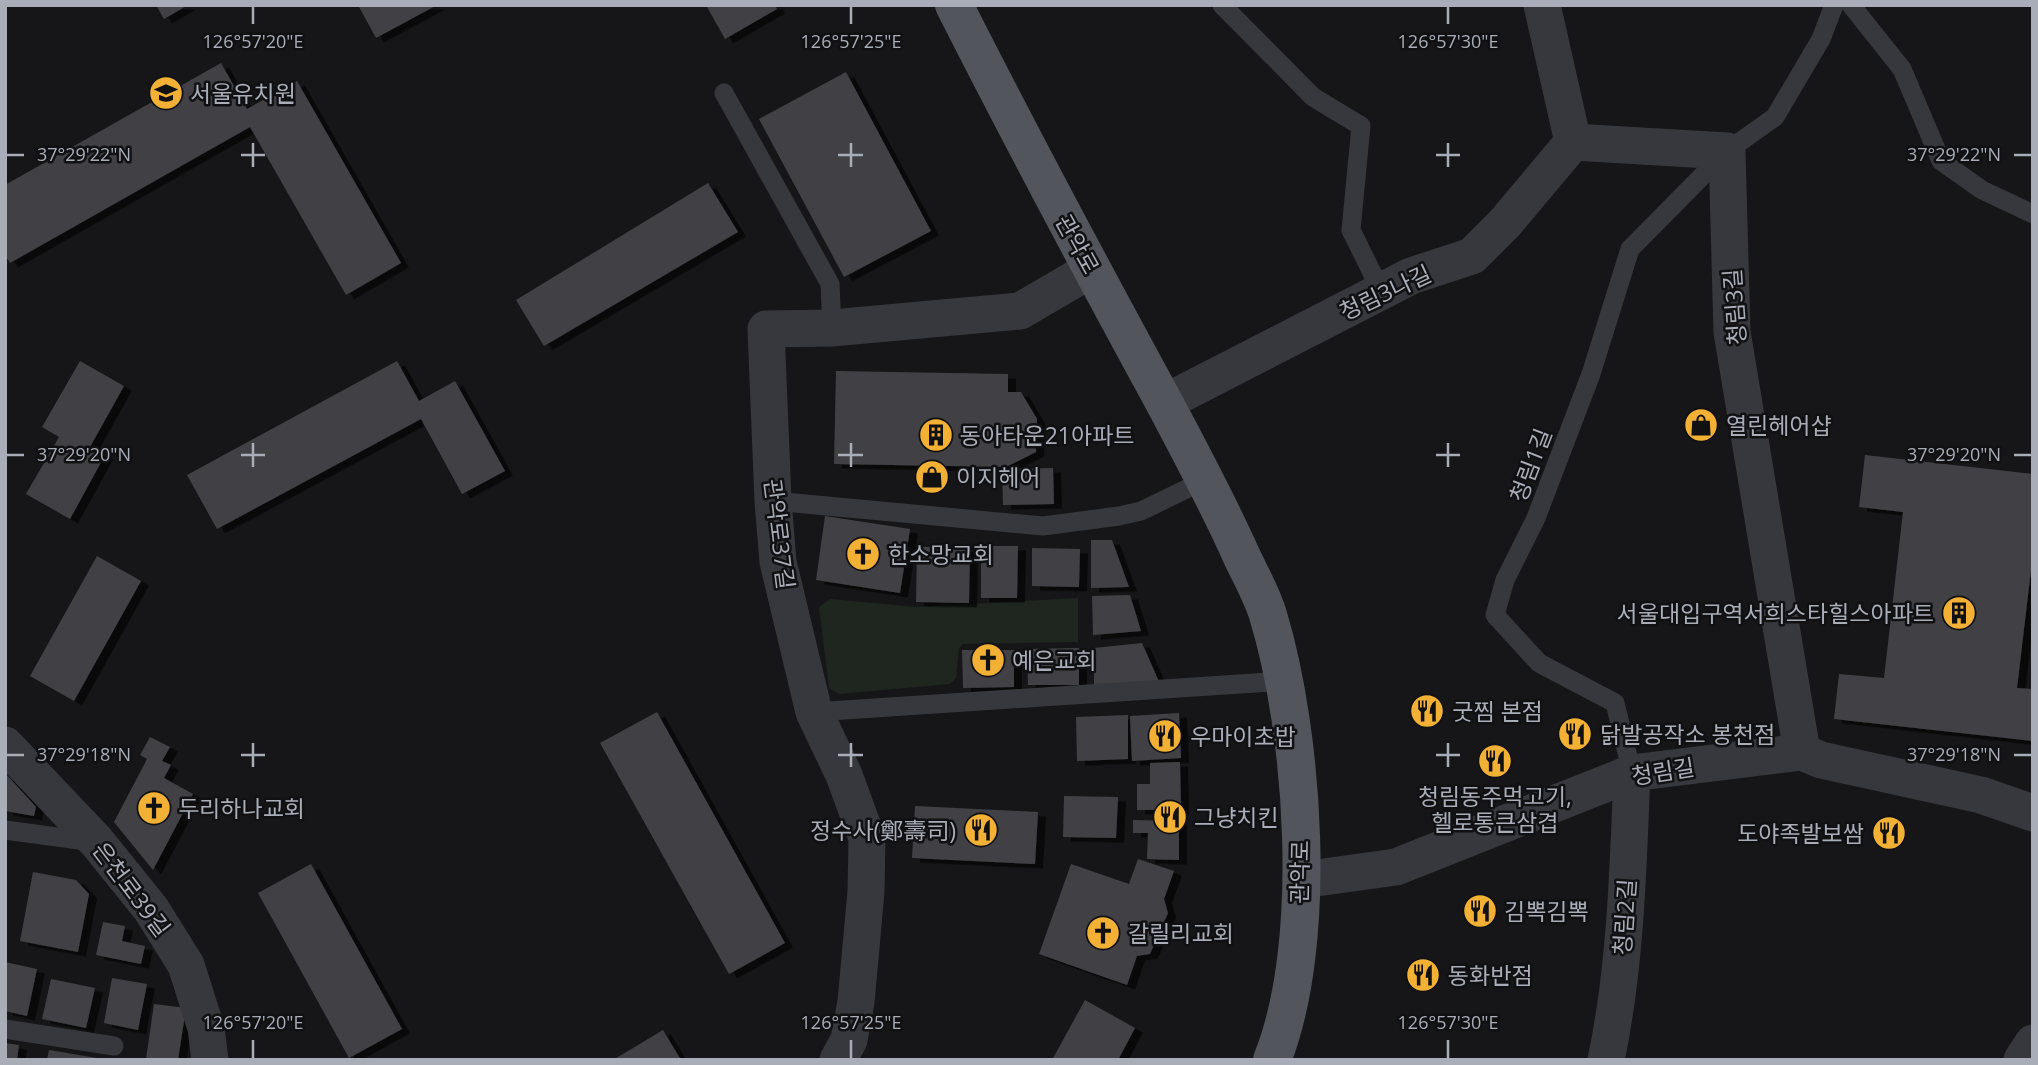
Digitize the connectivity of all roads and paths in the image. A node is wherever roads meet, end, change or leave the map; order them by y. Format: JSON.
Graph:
{"nodes":[{"id":1,"x":954,"y":5,"type":"edge"},
{"id":2,"x":1222,"y":5,"type":"edge"},
{"id":3,"x":1542,"y":5,"type":"edge"},
{"id":4,"x":1833,"y":5,"type":"edge"},
{"id":5,"x":1851,"y":5,"type":"edge"},
{"id":6,"x":724,"y":93,"type":"dead end"},
{"id":7,"x":1573,"y":142,"type":"junction"},
{"id":8,"x":1727,"y":151,"type":"junction"},
{"id":9,"x":2033,"y":214,"type":"edge"},
{"id":10,"x":1092,"y":269,"type":"junction"},
{"id":11,"x":1381,"y":291,"type":"junction"},
{"id":12,"x":832,"y":328,"type":"junction"},
{"id":13,"x":1164,"y":402,"type":"junction"},
{"id":14,"x":1207,"y":479,"type":"junction"},
{"id":15,"x":773,"y":501,"type":"junction"},
{"id":16,"x":1284,"y":681,"type":"junction"},
{"id":17,"x":814,"y":712,"type":"junction"},
{"id":18,"x":5,"y":745,"type":"edge"},
{"id":19,"x":1802,"y":752,"type":"junction"},
{"id":20,"x":1632,"y":773,"type":"junction"},
{"id":21,"x":2033,"y":813,"type":"edge"},
{"id":22,"x":5,"y":830,"type":"edge"},
{"id":23,"x":97,"y":842,"type":"junction"},
{"id":24,"x":1302,"y":880,"type":"junction"},
{"id":25,"x":5,"y":1029,"type":"edge"},
{"id":26,"x":2033,"y":1043,"type":"edge"},
{"id":27,"x":114,"y":1046,"type":"dead end"},
{"id":28,"x":210,"y":1060,"type":"edge"},
{"id":29,"x":838,"y":1060,"type":"edge"},
{"id":30,"x":1272,"y":1060,"type":"edge"},
{"id":31,"x":1606,"y":1060,"type":"edge"},
{"id":32,"x":2022,"y":1060,"type":"edge"}],
"edges":[{"from":1,"to":10,"type":"main road","name":"관악로"},
{"from":2,"to":11,"type":"lane"},
{"from":3,"to":7,"type":"street"},
{"from":4,"to":8,"type":"lane"},
{"from":5,"to":9,"type":"lane"},
{"from":6,"to":12,"type":"lane"},
{"from":7,"to":8,"type":"street"},
{"from":7,"to":11,"type":"street","name":"청림3나길"},
{"from":8,"to":19,"type":"street","name":"청림3길"},
{"from":8,"to":20,"type":"lane","name":"청림1길"},
{"from":10,"to":12,"type":"street","name":"관악로37길"},
{"from":10,"to":13,"type":"main road","name":"관악로"},
{"from":11,"to":13,"type":"street","name":"청림3나길"},
{"from":12,"to":15,"type":"street","name":"관악로37길"},
{"from":13,"to":14,"type":"main road","name":"관악로"},
{"from":14,"to":15,"type":"lane"},
{"from":14,"to":16,"type":"main road","name":"관악로"},
{"from":15,"to":17,"type":"street","name":"관악로37길"},
{"from":16,"to":17,"type":"lane"},
{"from":16,"to":24,"type":"main road","name":"관악로"},
{"from":17,"to":29,"type":"street","name":"관악로37길"},
{"from":18,"to":23,"type":"street","name":"은천로39길"},
{"from":19,"to":20,"type":"street","name":"청림길"},
{"from":19,"to":21,"type":"street","name":"청림길"},
{"from":20,"to":24,"type":"street","name":"청림길"},
{"from":20,"to":31,"type":"street","name":"청림2길"},
{"from":22,"to":23,"type":"lane"},
{"from":23,"to":28,"type":"street","name":"은천로39길"},
{"from":24,"to":30,"type":"main road","name":"관악로"},
{"from":25,"to":27,"type":"lane"},
{"from":26,"to":32,"type":"street"}]}
